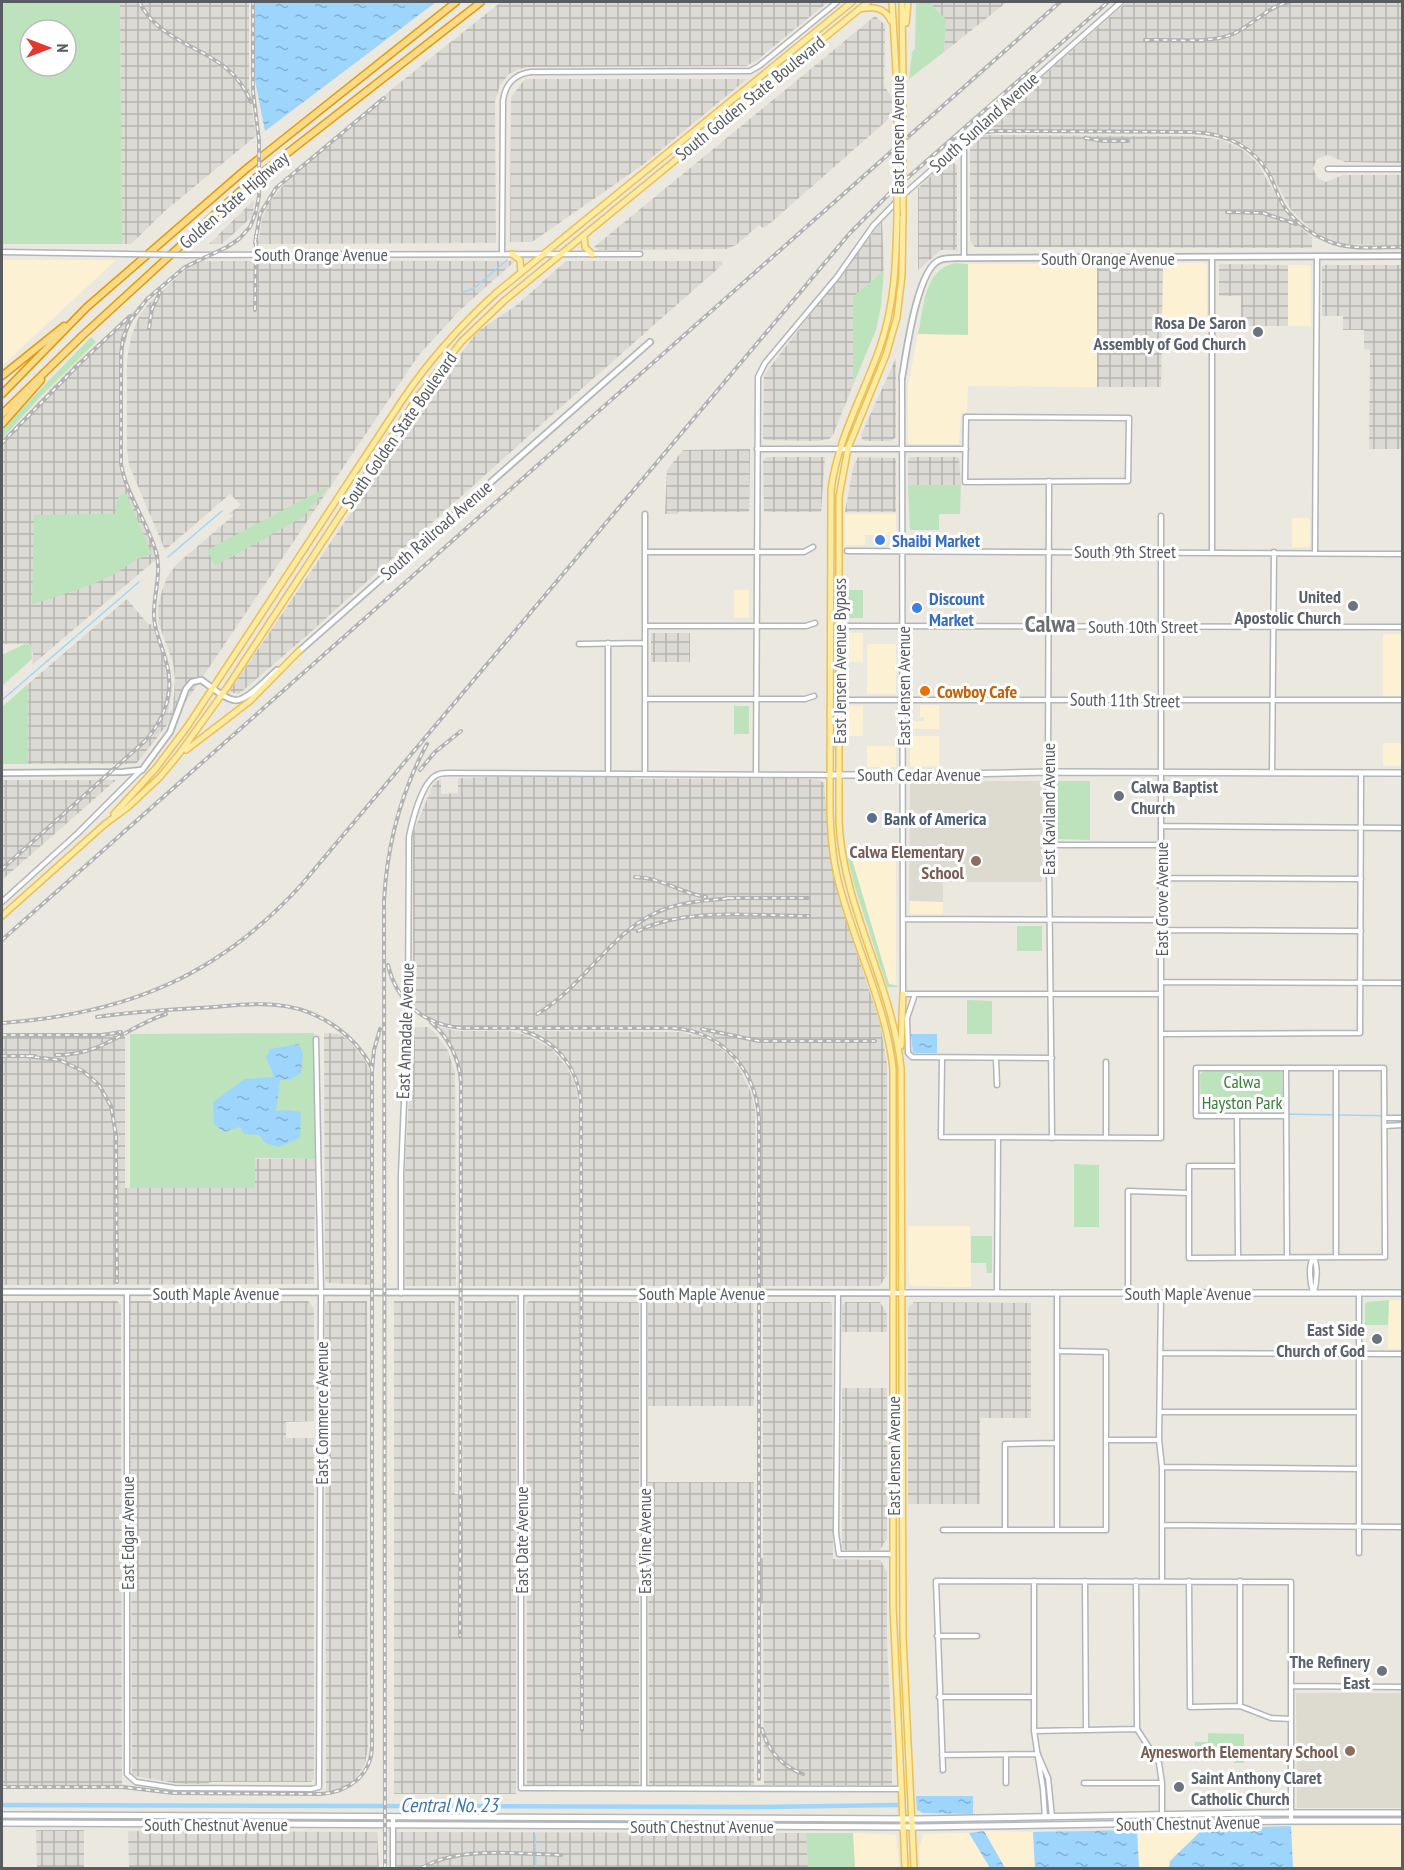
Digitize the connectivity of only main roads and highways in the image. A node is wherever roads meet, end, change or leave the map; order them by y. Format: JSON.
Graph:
{"nodes":[{"id":1,"x":456,"y":2,"type":"edge"},
{"id":2,"x":481,"y":2,"type":"edge"},
{"id":3,"x":852,"y":2,"type":"edge"},
{"id":4,"x":868,"y":2,"type":"edge"},
{"id":5,"x":892,"y":2,"type":"edge"},
{"id":6,"x":902,"y":2,"type":"edge"},
{"id":7,"x":908,"y":2,"type":"edge"},
{"id":8,"x":858,"y":10,"type":"junction"},
{"id":9,"x":894,"y":26,"type":"junction"},
{"id":10,"x":903,"y":61,"type":"junction"},
{"id":11,"x":584,"y":235,"type":"junction"},
{"id":12,"x":512,"y":254,"type":"road end"},
{"id":13,"x":592,"y":254,"type":"road end"},
{"id":14,"x":903,"y":267,"type":"joint"},
{"id":15,"x":896,"y":268,"type":"joint"},
{"id":16,"x":521,"y":273,"type":"junction"},
{"id":17,"x":87,"y":307,"type":"junction"},
{"id":18,"x":82,"y":336,"type":"junction"},
{"id":19,"x":2,"y":376,"type":"edge"},
{"id":20,"x":2,"y":394,"type":"edge"},
{"id":21,"x":2,"y":414,"type":"edge"},
{"id":22,"x":2,"y":424,"type":"edge"},
{"id":23,"x":299,"y":651,"type":"road end"},
{"id":24,"x":217,"y":691,"type":"junction"},
{"id":25,"x":179,"y":754,"type":"junction"},
{"id":26,"x":1402,"y":773,"type":"edge"},
{"id":27,"x":830,"y":774,"type":"junction"},
{"id":28,"x":839,"y":774,"type":"junction"},
{"id":29,"x":105,"y":824,"type":"junction"},
{"id":30,"x":2,"y":916,"type":"edge"},
{"id":31,"x":903,"y":994,"type":"road end"},
{"id":32,"x":889,"y":1044,"type":"joint"},
{"id":33,"x":900,"y":1057,"type":"junction"},
{"id":34,"x":903,"y":1293,"type":"junction"},
{"id":35,"x":1402,"y":1293,"type":"edge"},
{"id":36,"x":1402,"y":1813,"type":"edge"},
{"id":37,"x":2,"y":1815,"type":"edge"},
{"id":38,"x":127,"y":1816,"type":"junction"},
{"id":39,"x":854,"y":1819,"type":"junction"},
{"id":40,"x":903,"y":1819,"type":"junction"},
{"id":41,"x":912,"y":1819,"type":"junction"},
{"id":42,"x":1402,"y":1821,"type":"edge"},
{"id":43,"x":2,"y":1823,"type":"edge"},
{"id":44,"x":127,"y":1824,"type":"junction"},
{"id":45,"x":814,"y":1827,"type":"junction"},
{"id":46,"x":903,"y":1827,"type":"junction"},
{"id":47,"x":912,"y":1827,"type":"junction"},
{"id":48,"x":905,"y":1869,"type":"edge"},
{"id":49,"x":914,"y":1869,"type":"edge"}],
"edges":[{"from":1,"to":17,"type":"highway","name":"Golden State Highway"},
{"from":2,"to":18,"type":"highway","name":"Golden State Highway"},
{"from":3,"to":16,"type":"main road","name":"South Golden State Boulevard"},
{"from":4,"to":8,"type":"main road","name":"South Golden State Boulevard"},
{"from":5,"to":9,"type":"main road","name":"East Jensen Avenue"},
{"from":6,"to":10,"type":"main road","name":"East Jensen Avenue"},
{"from":7,"to":10,"type":"main road"},
{"from":8,"to":9,"type":"main road"},
{"from":8,"to":11,"type":"main road","name":"South Golden State Boulevard"},
{"from":9,"to":15,"type":"main road","name":"East Jensen Avenue","bridge":true},
{"from":10,"to":14,"type":"main road","name":"East Jensen Avenue","bridge":true},
{"from":11,"to":13,"type":"main road"},
{"from":11,"to":24,"type":"main road","name":"South Golden State Boulevard"},
{"from":12,"to":16,"type":"main road"},
{"from":14,"to":28,"type":"main road","name":"East Jensen Avenue Bypass"},
{"from":15,"to":27,"type":"main road","name":"East Jensen Avenue Bypass"},
{"from":16,"to":24,"type":"main road","name":"South Golden State Boulevard"},
{"from":17,"to":19,"type":"highway"},
{"from":17,"to":20,"type":"highway","name":"Golden State Highway"},
{"from":18,"to":21,"type":"highway","name":"Golden State Highway"},
{"from":18,"to":22,"type":"highway"},
{"from":23,"to":25,"type":"main road"},
{"from":24,"to":25,"type":"main road","name":"South Golden State Boulevard"},
{"from":24,"to":29,"type":"main road","name":"South Golden State Boulevard"},
{"from":25,"to":29,"type":"main road","name":"South Golden State Boulevard"},
{"from":26,"to":28,"type":"main road","name":"South Cedar Avenue"},
{"from":27,"to":28,"type":"main road","name":"South Cedar Avenue"},
{"from":27,"to":32,"type":"main road","name":"East Jensen Avenue Bypass"},
{"from":28,"to":33,"type":"main road","name":"East Jensen Avenue Bypass"},
{"from":29,"to":30,"type":"main road","name":"South Golden State Boulevard"},
{"from":31,"to":33,"type":"main road"},
{"from":32,"to":40,"type":"main road","name":"East Jensen Avenue"},
{"from":33,"to":34,"type":"main road","name":"East Jensen Avenue"},
{"from":34,"to":35,"type":"main road","name":"South Maple Avenue"},
{"from":34,"to":41,"type":"main road","name":"East Jensen Avenue"},
{"from":36,"to":41,"type":"main road","name":"South Chestnut Avenue"},
{"from":37,"to":38,"type":"main road","name":"South Chestnut Avenue"},
{"from":38,"to":39,"type":"main road","name":"South Chestnut Avenue"},
{"from":38,"to":44,"type":"main road"},
{"from":39,"to":40,"type":"main road","name":"South Chestnut Avenue"},
{"from":39,"to":45,"type":"main road"},
{"from":40,"to":41,"type":"main road","name":"South Chestnut Avenue"},
{"from":40,"to":46,"type":"main road","name":"East Jensen Avenue"},
{"from":41,"to":47,"type":"main road","name":"East Jensen Avenue"},
{"from":42,"to":47,"type":"main road","name":"South Chestnut Avenue"},
{"from":43,"to":44,"type":"main road","name":"South Chestnut Avenue"},
{"from":44,"to":45,"type":"main road","name":"South Chestnut Avenue"},
{"from":45,"to":46,"type":"main road","name":"South Chestnut Avenue"},
{"from":46,"to":47,"type":"main road","name":"South Chestnut Avenue"},
{"from":46,"to":48,"type":"main road","name":"East Jensen Avenue"},
{"from":47,"to":49,"type":"main road","name":"East Jensen Avenue"}]}
